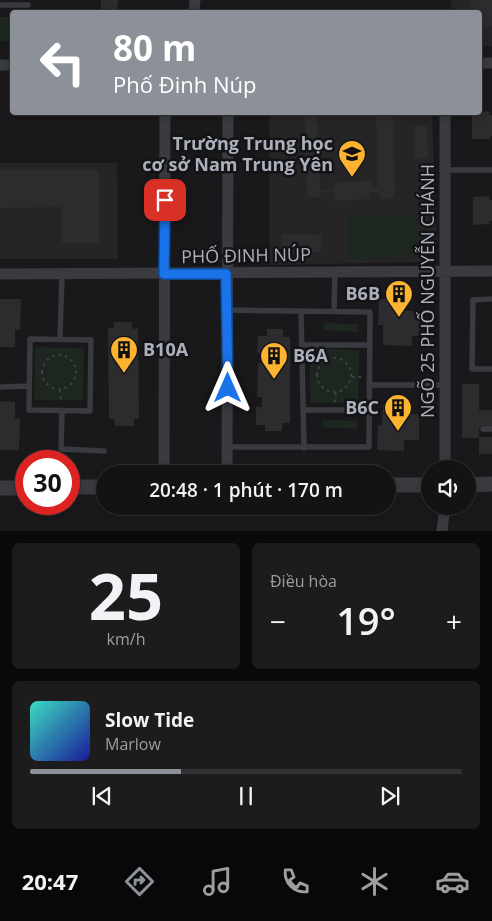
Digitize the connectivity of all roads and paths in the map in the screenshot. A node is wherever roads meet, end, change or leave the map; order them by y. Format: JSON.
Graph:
{"nodes":[{"id":1,"x":0,"y":5,"type":"edge"},
{"id":2,"x":28,"y":5,"type":"dead end"},
{"id":3,"x":165,"y":115,"type":"edge"},
{"id":4,"x":228,"y":115,"type":"edge"},
{"id":5,"x":445,"y":115,"type":"edge"},
{"id":6,"x":445,"y":170,"type":"junction"},
{"id":7,"x":492,"y":170,"type":"edge"},
{"id":8,"x":335,"y":272,"type":"junction"},
{"id":9,"x":446,"y":272,"type":"junction"},
{"id":10,"x":492,"y":272,"type":"edge"},
{"id":11,"x":0,"y":274,"type":"edge"},
{"id":12,"x":62,"y":274,"type":"junction"},
{"id":13,"x":164,"y":274,"type":"junction"},
{"id":14,"x":226,"y":274,"type":"junction"},
{"id":15,"x":492,"y":299,"type":"edge"},
{"id":16,"x":228,"y":310,"type":"junction"},
{"id":17,"x":302,"y":311,"type":"junction"},
{"id":18,"x":334,"y":312,"type":"junction"},
{"id":19,"x":60,"y":339,"type":"junction"},
{"id":20,"x":302,"y":345,"type":"junction"},
{"id":21,"x":370,"y":345,"type":"junction"},
{"id":22,"x":492,"y":369,"type":"edge"},
{"id":23,"x":369,"y":376,"type":"junction"},
{"id":24,"x":351,"y":377,"type":"junction"},
{"id":25,"x":445,"y":384,"type":"junction"},
{"id":26,"x":369,"y":385,"type":"junction"},
{"id":27,"x":0,"y":386,"type":"edge"},
{"id":28,"x":30,"y":386,"type":"junction"},
{"id":29,"x":60,"y":390,"type":"junction"},
{"id":30,"x":336,"y":392,"type":"junction"},
{"id":31,"x":303,"y":410,"type":"junction"},
{"id":32,"x":334,"y":410,"type":"junction"},
{"id":33,"x":369,"y":410,"type":"junction"},
{"id":34,"x":62,"y":411,"type":"junction"},
{"id":35,"x":483,"y":429,"type":"dead end"},
{"id":36,"x":492,"y":430,"type":"edge"},
{"id":37,"x":228,"y":447,"type":"junction"},
{"id":38,"x":304,"y":448,"type":"junction"},
{"id":39,"x":104,"y":451,"type":"dead end"},
{"id":40,"x":446,"y":460,"type":"edge"},
{"id":41,"x":164,"y":465,"type":"edge"},
{"id":42,"x":227,"y":465,"type":"edge"},
{"id":43,"x":492,"y":484,"type":"edge"},
{"id":44,"x":396,"y":485,"type":"edge"},
{"id":45,"x":421,"y":485,"type":"edge"},
{"id":46,"x":476,"y":485,"type":"edge"},
{"id":47,"x":80,"y":487,"type":"edge"},
{"id":48,"x":96,"y":487,"type":"edge"},
{"id":49,"x":0,"y":488,"type":"edge"},
{"id":50,"x":15,"y":488,"type":"edge"},
{"id":51,"x":444,"y":515,"type":"edge"},
{"id":52,"x":442,"y":531,"type":"edge"}],
"edges":[{"from":1,"to":2,"type":"lane"},
{"from":3,"to":13,"type":"street"},
{"from":4,"to":14,"type":"street"},
{"from":5,"to":6,"type":"street","name":"NGÕ 25 PHỐ NGUYỄN CHÁNH"},
{"from":6,"to":7,"type":"lane"},
{"from":6,"to":9,"type":"street","name":"NGÕ 25 PHỐ NGUYỄN CHÁNH"},
{"from":8,"to":9,"type":"street","name":"PHỐ ĐINH NÚP"},
{"from":8,"to":14,"type":"street","name":"PHỐ ĐINH NÚP"},
{"from":8,"to":18,"type":"lane"},
{"from":9,"to":10,"type":"street","name":"PHỐ ĐINH NÚP"},
{"from":9,"to":25,"type":"street","name":"NGÕ 25 PHỐ NGUYỄN CHÁNH"},
{"from":11,"to":12,"type":"street","name":"PHỐ ĐINH NÚP"},
{"from":12,"to":13,"type":"street","name":"PHỐ ĐINH NÚP"},
{"from":12,"to":19,"type":"lane"},
{"from":13,"to":14,"type":"street","name":"PHỐ ĐINH NÚP"},
{"from":13,"to":41,"type":"street"},
{"from":14,"to":16,"type":"street"},
{"from":15,"to":22,"type":"lane"},
{"from":16,"to":17,"type":"lane"},
{"from":16,"to":37,"type":"street"},
{"from":17,"to":18,"type":"lane"},
{"from":17,"to":20,"type":"lane"},
{"from":18,"to":21,"type":"lane"},
{"from":19,"to":28,"type":"lane"},
{"from":19,"to":34,"type":"lane"},
{"from":20,"to":21,"type":"lane"},
{"from":20,"to":31,"type":"lane"},
{"from":21,"to":23,"type":"lane"},
{"from":23,"to":24,"type":"path"},
{"from":23,"to":26,"type":"lane"},
{"from":24,"to":30,"type":"path"},
{"from":24,"to":30,"type":"path"},
{"from":25,"to":26,"type":"lane"},
{"from":25,"to":40,"type":"street","name":"NGÕ 25 PHỐ NGUYỄN CHÁNH"},
{"from":26,"to":33,"type":"lane"},
{"from":27,"to":28,"type":"lane"},
{"from":28,"to":34,"type":"lane"},
{"from":29,"to":29,"type":"path"},
{"from":29,"to":34,"type":"path"},
{"from":30,"to":32,"type":"path"},
{"from":31,"to":32,"type":"lane"},
{"from":31,"to":38,"type":"lane"},
{"from":32,"to":33,"type":"lane"},
{"from":33,"to":38,"type":"lane"},
{"from":34,"to":39,"type":"lane"},
{"from":35,"to":36,"type":"lane"},
{"from":37,"to":38,"type":"lane"},
{"from":37,"to":42,"type":"street"},
{"from":43,"to":46,"type":"street"},
{"from":44,"to":45,"type":"street"},
{"from":47,"to":48,"type":"street"},
{"from":49,"to":50,"type":"street"},
{"from":51,"to":52,"type":"street"}]}
